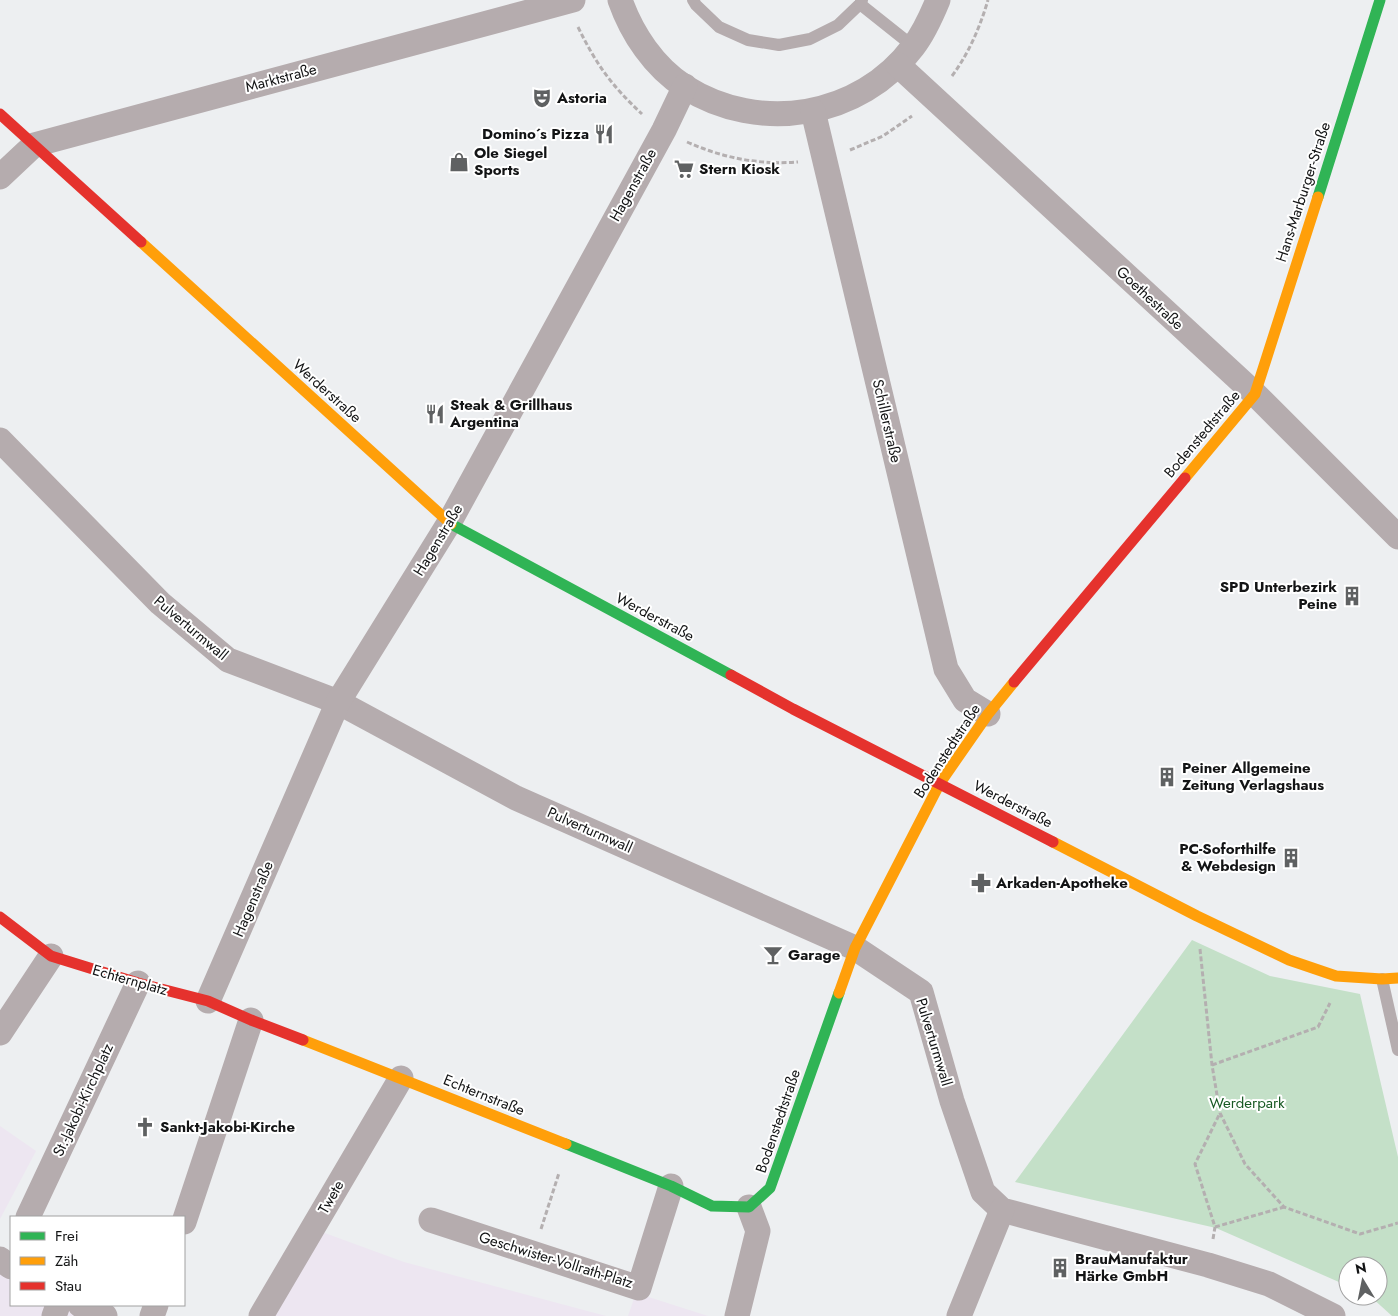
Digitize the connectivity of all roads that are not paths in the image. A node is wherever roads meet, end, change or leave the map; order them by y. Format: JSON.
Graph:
{"nodes":[{"id":1,"x":571,"y":0,"type":"edge"},
{"id":2,"x":620,"y":0,"type":"edge"},
{"id":3,"x":693,"y":0,"type":"edge"},
{"id":4,"x":938,"y":0,"type":"edge"},
{"id":5,"x":1380,"y":0,"type":"edge"},
{"id":6,"x":861,"y":2,"type":"edge"},
{"id":7,"x":906,"y":56,"type":"junction"},
{"id":8,"x":685,"y":86,"type":"junction"},
{"id":9,"x":813,"y":111,"type":"junction"},
{"id":10,"x":0,"y":114,"type":"edge"},
{"id":11,"x":34,"y":145,"type":"junction"},
{"id":12,"x":0,"y":177,"type":"edge"},
{"id":13,"x":1255,"y":394,"type":"junction"},
{"id":14,"x":0,"y":440,"type":"edge"},
{"id":15,"x":449,"y":523,"type":"junction"},
{"id":16,"x":1398,"y":537,"type":"edge"},
{"id":17,"x":338,"y":702,"type":"junction"},
{"id":18,"x":988,"y":714,"type":"junction"},
{"id":19,"x":940,"y":784,"type":"junction"},
{"id":20,"x":0,"y":917,"type":"edge"},
{"id":21,"x":855,"y":948,"type":"junction"},
{"id":22,"x":51,"y":956,"type":"junction"},
{"id":23,"x":1398,"y":978,"type":"edge"},
{"id":24,"x":1382,"y":979,"type":"junction"},
{"id":25,"x":138,"y":983,"type":"junction"},
{"id":26,"x":208,"y":1001,"type":"junction"},
{"id":27,"x":251,"y":1020,"type":"junction"},
{"id":28,"x":0,"y":1033,"type":"edge"},
{"id":29,"x":1398,"y":1050,"type":"edge"},
{"id":30,"x":401,"y":1078,"type":"junction"},
{"id":31,"x":671,"y":1186,"type":"junction"},
{"id":32,"x":749,"y":1207,"type":"junction"},
{"id":33,"x":1002,"y":1210,"type":"junction"},
{"id":34,"x":28,"y":1216,"type":"edge"},
{"id":35,"x":185,"y":1219,"type":"edge"},
{"id":36,"x":431,"y":1220,"type":"dead end"},
{"id":37,"x":82,"y":1306,"type":"edge"},
{"id":38,"x":105,"y":1316,"type":"edge"},
{"id":39,"x":261,"y":1316,"type":"edge"},
{"id":40,"x":737,"y":1316,"type":"edge"},
{"id":41,"x":958,"y":1316,"type":"edge"},
{"id":42,"x":1333,"y":1316,"type":"edge"}],
"edges":[{"from":1,"to":11,"type":"street","name":"Marktstraße"},
{"from":2,"to":8,"type":"street"},
{"from":3,"to":6,"type":"lane"},
{"from":4,"to":7,"type":"street"},
{"from":5,"to":13,"type":"street","name":"Hans-Marburger-Straße"},
{"from":6,"to":7,"type":"lane"},
{"from":7,"to":9,"type":"street"},
{"from":7,"to":13,"type":"street","name":"Goethestraße"},
{"from":8,"to":9,"type":"street"},
{"from":8,"to":15,"type":"street","name":"Hagenstraße"},
{"from":9,"to":18,"type":"street","name":"Schillerstraße"},
{"from":10,"to":11,"type":"street","name":"Werderstraße"},
{"from":11,"to":12,"type":"street","name":"Marktstraße"},
{"from":11,"to":15,"type":"street","name":"Werderstraße"},
{"from":13,"to":16,"type":"street","name":"Goethestraße"},
{"from":13,"to":18,"type":"street","name":"Bodenstedtstraße"},
{"from":14,"to":17,"type":"street","name":"Pulverturmwall"},
{"from":15,"to":17,"type":"street","name":"Hagenstraße"},
{"from":15,"to":19,"type":"street","name":"Werderstraße"},
{"from":17,"to":21,"type":"street","name":"Pulverturmwall"},
{"from":17,"to":26,"type":"street","name":"Hagenstraße"},
{"from":18,"to":19,"type":"street","name":"Bodenstedtstraße"},
{"from":19,"to":21,"type":"street","name":"Bodenstedtstraße"},
{"from":19,"to":24,"type":"street","name":"Werderstraße"},
{"from":20,"to":22,"type":"street","name":"Echternplatz"},
{"from":21,"to":32,"type":"street","name":"Bodenstedtstraße"},
{"from":21,"to":33,"type":"street","name":"Pulverturmwall"},
{"from":22,"to":25,"type":"street","name":"Echternplatz"},
{"from":22,"to":28,"type":"street"},
{"from":23,"to":24,"type":"street","name":"Werderstraße"},
{"from":24,"to":29,"type":"lane"},
{"from":25,"to":26,"type":"street","name":"Echternplatz"},
{"from":25,"to":34,"type":"street","name":"St.-Jakobi-Kirchplatz"},
{"from":26,"to":27,"type":"street","name":"Echternstraße"},
{"from":27,"to":30,"type":"street","name":"Echternstraße"},
{"from":27,"to":35,"type":"street"},
{"from":30,"to":31,"type":"street","name":"Echternstraße"},
{"from":30,"to":39,"type":"street","name":"Twete"},
{"from":31,"to":32,"type":"street","name":"Echternstraße"},
{"from":31,"to":36,"type":"street","name":"Geschwister-Vollrath-Platz"},
{"from":32,"to":40,"type":"street"},
{"from":33,"to":41,"type":"street"},
{"from":33,"to":42,"type":"street"},
{"from":37,"to":38,"type":"street"}]}
